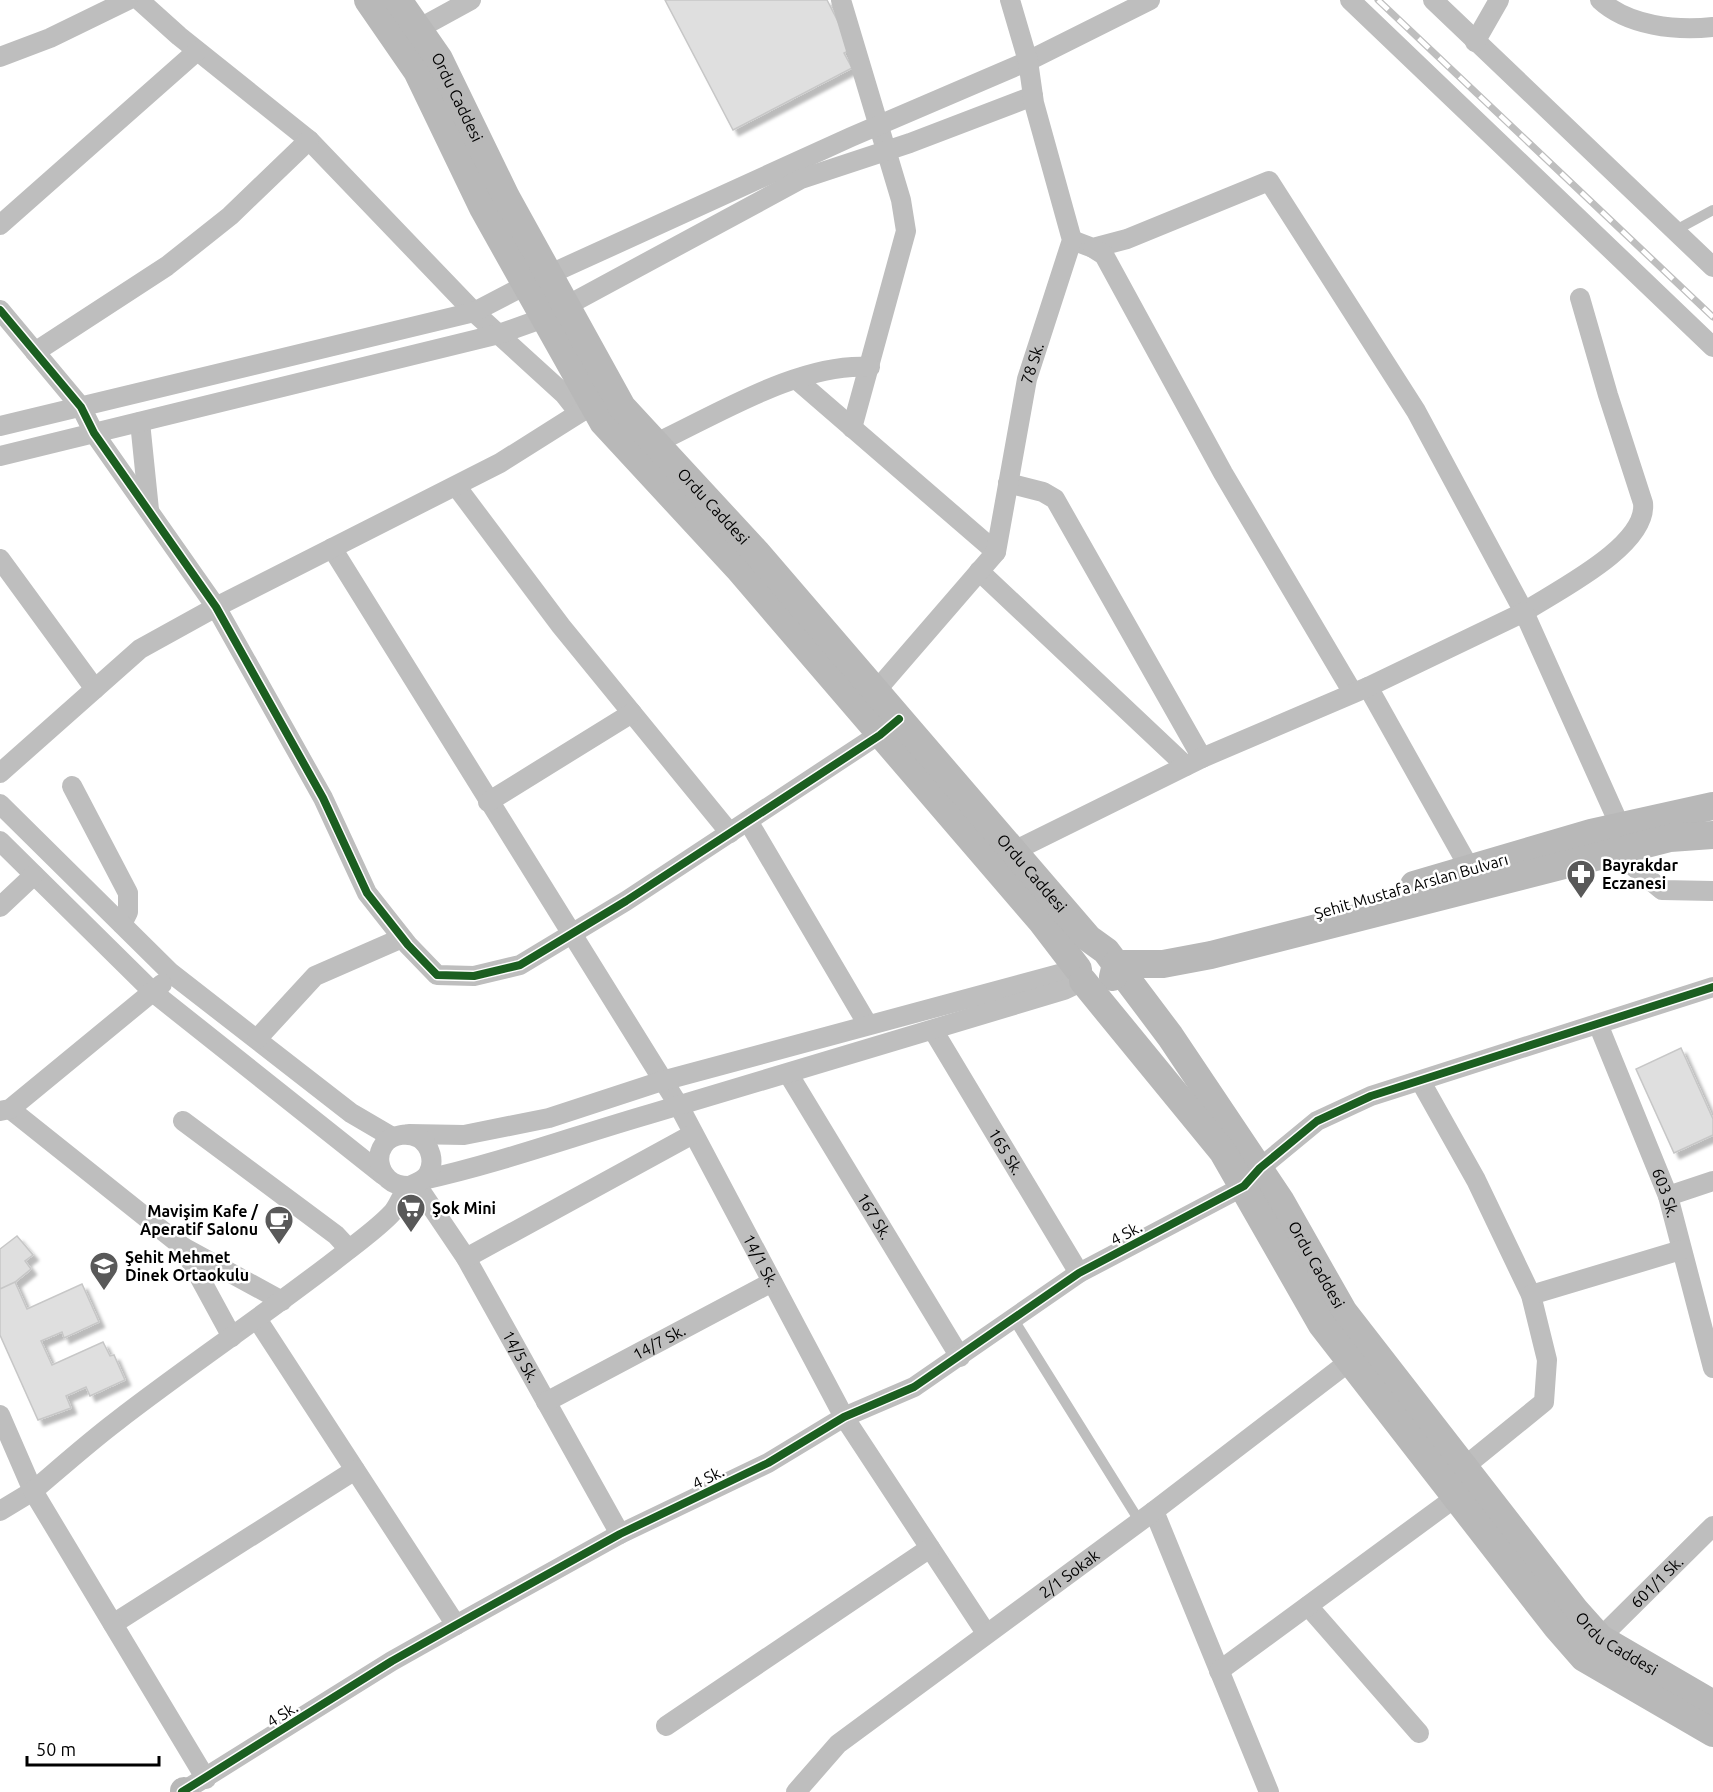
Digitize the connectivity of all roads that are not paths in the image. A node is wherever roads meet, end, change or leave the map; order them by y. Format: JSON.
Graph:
{"nodes":[{"id":1,"x":128,"y":0,"type":"edge"},
{"id":2,"x":139,"y":0,"type":"edge"},
{"id":3,"x":368,"y":0,"type":"edge"},
{"id":4,"x":398,"y":0,"type":"edge"},
{"id":5,"x":471,"y":0,"type":"edge"},
{"id":6,"x":841,"y":0,"type":"edge"},
{"id":7,"x":1010,"y":0,"type":"edge"},
{"id":8,"x":1150,"y":0,"type":"edge"},
{"id":9,"x":1350,"y":0,"type":"edge"},
{"id":10,"x":1433,"y":0,"type":"edge"},
{"id":11,"x":1499,"y":0,"type":"edge"},
{"id":12,"x":1600,"y":0,"type":"edge"},
{"id":13,"x":1713,"y":27,"type":"edge"},
{"id":14,"x":418,"y":29,"type":"junction"},
{"id":15,"x":1475,"y":42,"type":"junction"},
{"id":16,"x":197,"y":51,"type":"junction"},
{"id":17,"x":0,"y":57,"type":"edge"},
{"id":18,"x":1028,"y":61,"type":"junction"},
{"id":19,"x":1033,"y":96,"type":"junction"},
{"id":20,"x":880,"y":125,"type":"junction"},
{"id":21,"x":309,"y":140,"type":"junction"},
{"id":22,"x":887,"y":151,"type":"junction"},
{"id":23,"x":1713,"y":210,"type":"edge"},
{"id":24,"x":0,"y":225,"type":"edge"},
{"id":25,"x":1676,"y":230,"type":"junction"},
{"id":26,"x":1072,"y":240,"type":"junction"},
{"id":27,"x":1093,"y":248,"type":"junction"},
{"id":28,"x":1713,"y":267,"type":"edge"},
{"id":29,"x":538,"y":280,"type":"junction"},
{"id":30,"x":1580,"y":298,"type":"dead end"},
{"id":31,"x":0,"y":310,"type":"edge"},
{"id":32,"x":474,"y":312,"type":"junction"},
{"id":33,"x":555,"y":312,"type":"junction"},
{"id":34,"x":499,"y":334,"type":"junction"},
{"id":35,"x":1713,"y":347,"type":"edge"},
{"id":36,"x":35,"y":352,"type":"junction"},
{"id":37,"x":870,"y":367,"type":"junction"},
{"id":38,"x":798,"y":380,"type":"junction"},
{"id":39,"x":81,"y":406,"type":"junction"},
{"id":40,"x":585,"y":409,"type":"junction"},
{"id":41,"x":140,"y":422,"type":"junction"},
{"id":42,"x":0,"y":426,"type":"edge"},
{"id":43,"x":852,"y":428,"type":"junction"},
{"id":44,"x":94,"y":433,"type":"junction"},
{"id":45,"x":656,"y":443,"type":"junction"},
{"id":46,"x":0,"y":456,"type":"edge"},
{"id":47,"x":1008,"y":483,"type":"junction"},
{"id":48,"x":456,"y":486,"type":"junction"},
{"id":49,"x":150,"y":513,"type":"junction"},
{"id":50,"x":332,"y":548,"type":"junction"},
{"id":51,"x":996,"y":552,"type":"junction"},
{"id":52,"x":0,"y":559,"type":"edge"},
{"id":53,"x":980,"y":571,"type":"junction"},
{"id":54,"x":216,"y":607,"type":"junction"},
{"id":55,"x":1524,"y":612,"type":"junction"},
{"id":56,"x":96,"y":689,"type":"junction"},
{"id":57,"x":1361,"y":690,"type":"junction"},
{"id":58,"x":867,"y":701,"type":"junction"},
{"id":59,"x":632,"y":713,"type":"junction"},
{"id":60,"x":890,"y":727,"type":"junction"},
{"id":61,"x":1194,"y":762,"type":"junction"},
{"id":62,"x":0,"y":773,"type":"edge"},
{"id":63,"x":72,"y":786,"type":"dead end"},
{"id":64,"x":489,"y":802,"type":"junction"},
{"id":65,"x":0,"y":804,"type":"edge"},
{"id":66,"x":1713,"y":806,"type":"edge"},
{"id":67,"x":748,"y":821,"type":"junction"},
{"id":68,"x":730,"y":833,"type":"junction"},
{"id":69,"x":1713,"y":835,"type":"edge"},
{"id":70,"x":1618,"y":839,"type":"junction"},
{"id":71,"x":0,"y":841,"type":"edge"},
{"id":72,"x":1014,"y":851,"type":"junction"},
{"id":73,"x":1470,"y":869,"type":"junction"},
{"id":74,"x":34,"y":875,"type":"junction"},
{"id":75,"x":1713,"y":891,"type":"edge"},
{"id":76,"x":0,"y":907,"type":"edge"},
{"id":77,"x":122,"y":924,"type":"junction"},
{"id":78,"x":570,"y":935,"type":"junction"},
{"id":79,"x":402,"y":938,"type":"junction"},
{"id":80,"x":1107,"y":955,"type":"junction"},
{"id":81,"x":171,"y":973,"type":"junction"},
{"id":82,"x":1081,"y":975,"type":"junction"},
{"id":83,"x":1713,"y":987,"type":"edge"},
{"id":84,"x":154,"y":993,"type":"junction"},
{"id":85,"x":1598,"y":1024,"type":"junction"},
{"id":86,"x":868,"y":1025,"type":"junction"},
{"id":87,"x":933,"y":1030,"type":"junction"},
{"id":88,"x":257,"y":1039,"type":"junction"},
{"id":89,"x":789,"y":1075,"type":"junction"},
{"id":90,"x":662,"y":1081,"type":"junction"},
{"id":91,"x":1421,"y":1082,"type":"junction"},
{"id":92,"x":679,"y":1106,"type":"junction"},
{"id":93,"x":5,"y":1110,"type":"edge"},
{"id":94,"x":183,"y":1121,"type":"dead end"},
{"id":95,"x":693,"y":1134,"type":"junction"},
{"id":96,"x":399,"y":1136,"type":"junction"},
{"id":97,"x":383,"y":1175,"type":"junction"},
{"id":98,"x":1252,"y":1177,"type":"junction"},
{"id":99,"x":1713,"y":1181,"type":"edge"},
{"id":100,"x":416,"y":1184,"type":"junction"},
{"id":101,"x":1668,"y":1196,"type":"junction"},
{"id":102,"x":183,"y":1247,"type":"junction"},
{"id":103,"x":349,"y":1249,"type":"junction"},
{"id":104,"x":1682,"y":1250,"type":"junction"},
{"id":105,"x":466,"y":1258,"type":"junction"},
{"id":106,"x":1079,"y":1273,"type":"junction"},
{"id":107,"x":772,"y":1282,"type":"junction"},
{"id":108,"x":1531,"y":1294,"type":"junction"},
{"id":109,"x":282,"y":1301,"type":"junction"},
{"id":110,"x":257,"y":1319,"type":"junction"},
{"id":111,"x":1014,"y":1320,"type":"junction"},
{"id":112,"x":232,"y":1337,"type":"junction"},
{"id":113,"x":1359,"y":1353,"type":"junction"},
{"id":114,"x":960,"y":1357,"type":"junction"},
{"id":115,"x":1713,"y":1368,"type":"edge"},
{"id":116,"x":546,"y":1402,"type":"junction"},
{"id":117,"x":0,"y":1415,"type":"edge"},
{"id":118,"x":844,"y":1417,"type":"junction"},
{"id":119,"x":355,"y":1470,"type":"junction"},
{"id":120,"x":1460,"y":1482,"type":"junction"},
{"id":121,"x":33,"y":1491,"type":"junction"},
{"id":122,"x":0,"y":1511,"type":"edge"},
{"id":123,"x":1147,"y":1516,"type":"junction"},
{"id":124,"x":1713,"y":1526,"type":"edge"},
{"id":125,"x":620,"y":1534,"type":"junction"},
{"id":126,"x":930,"y":1548,"type":"junction"},
{"id":127,"x":1308,"y":1606,"type":"junction"},
{"id":128,"x":113,"y":1624,"type":"junction"},
{"id":129,"x":456,"y":1625,"type":"junction"},
{"id":130,"x":986,"y":1633,"type":"junction"},
{"id":131,"x":1592,"y":1648,"type":"junction"},
{"id":132,"x":1220,"y":1671,"type":"junction"},
{"id":133,"x":1713,"y":1704,"type":"edge"},
{"id":134,"x":666,"y":1726,"type":"dead end"},
{"id":135,"x":1419,"y":1733,"type":"dead end"},
{"id":136,"x":1713,"y":1733,"type":"edge"},
{"id":137,"x":189,"y":1788,"type":"edge"},
{"id":138,"x":796,"y":1792,"type":"edge"},
{"id":139,"x":1269,"y":1792,"type":"edge"}],
"edges":[{"from":1,"to":17,"type":"street"},
{"from":2,"to":16,"type":"street"},
{"from":3,"to":29,"type":"main road","name":"Ordu Caddesi"},
{"from":4,"to":14,"type":"main road","name":"Ordu Caddesi"},
{"from":5,"to":14,"type":"street"},
{"from":6,"to":20,"type":"street"},
{"from":7,"to":18,"type":"street"},
{"from":8,"to":18,"type":"street"},
{"from":9,"to":35,"type":"street"},
{"from":10,"to":15,"type":"street"},
{"from":11,"to":15,"type":"street"},
{"from":12,"to":13,"type":"street"},
{"from":14,"to":29,"type":"main road","name":"Ordu Caddesi"},
{"from":15,"to":25,"type":"street"},
{"from":16,"to":21,"type":"street"},
{"from":16,"to":24,"type":"street"},
{"from":18,"to":19,"type":"street"},
{"from":18,"to":20,"type":"street"},
{"from":19,"to":22,"type":"street"},
{"from":19,"to":26,"type":"street"},
{"from":20,"to":22,"type":"street"},
{"from":20,"to":29,"type":"street"},
{"from":21,"to":32,"type":"street"},
{"from":21,"to":36,"type":"street"},
{"from":22,"to":33,"type":"street"},
{"from":22,"to":37,"type":"street"},
{"from":23,"to":25,"type":"lane"},
{"from":25,"to":28,"type":"street"},
{"from":26,"to":27,"type":"street"},
{"from":26,"to":47,"type":"street","name":"78 Sk."},
{"from":27,"to":55,"type":"street"},
{"from":27,"to":57,"type":"street"},
{"from":29,"to":32,"type":"street"},
{"from":29,"to":33,"type":"main road","name":"Ordu Caddesi"},
{"from":30,"to":55,"type":"street"},
{"from":31,"to":36,"type":"street"},
{"from":32,"to":34,"type":"street"},
{"from":32,"to":39,"type":"street"},
{"from":33,"to":34,"type":"street"},
{"from":33,"to":40,"type":"main road","name":"Ordu Caddesi"},
{"from":33,"to":45,"type":"main road","name":"Ordu Caddesi"},
{"from":34,"to":40,"type":"street"},
{"from":34,"to":41,"type":"street"},
{"from":36,"to":39,"type":"street"},
{"from":37,"to":38,"type":"street"},
{"from":37,"to":43,"type":"street"},
{"from":38,"to":43,"type":"street"},
{"from":38,"to":45,"type":"street"},
{"from":39,"to":42,"type":"street"},
{"from":39,"to":44,"type":"street"},
{"from":40,"to":48,"type":"street"},
{"from":40,"to":58,"type":"main road","name":"Ordu Caddesi"},
{"from":41,"to":44,"type":"street"},
{"from":41,"to":49,"type":"street"},
{"from":43,"to":51,"type":"street"},
{"from":44,"to":46,"type":"street"},
{"from":44,"to":49,"type":"street"},
{"from":45,"to":58,"type":"main road","name":"Ordu Caddesi"},
{"from":47,"to":51,"type":"street","name":"78 Sk."},
{"from":47,"to":61,"type":"street"},
{"from":48,"to":50,"type":"street"},
{"from":48,"to":59,"type":"street"},
{"from":49,"to":54,"type":"street"},
{"from":50,"to":54,"type":"street"},
{"from":50,"to":64,"type":"street","name":"14/1 Sk."},
{"from":51,"to":53,"type":"street"},
{"from":52,"to":56,"type":"street"},
{"from":53,"to":58,"type":"street"},
{"from":53,"to":61,"type":"street"},
{"from":54,"to":56,"type":"street"},
{"from":54,"to":79,"type":"street"},
{"from":55,"to":57,"type":"street"},
{"from":55,"to":70,"type":"street"},
{"from":56,"to":62,"type":"street"},
{"from":57,"to":61,"type":"street"},
{"from":57,"to":73,"type":"street"},
{"from":58,"to":60,"type":"main road","name":"Ordu Caddesi"},
{"from":59,"to":64,"type":"street"},
{"from":59,"to":68,"type":"street"},
{"from":60,"to":67,"type":"street"},
{"from":60,"to":72,"type":"main road","name":"Ordu Caddesi"},
{"from":60,"to":82,"type":"main road","name":"Ordu Caddesi"},
{"from":61,"to":72,"type":"street"},
{"from":63,"to":77,"type":"street"},
{"from":64,"to":78,"type":"street","name":"14/1 Sk."},
{"from":65,"to":77,"type":"street"},
{"from":66,"to":70,"type":"main road","name":"Şehit Mustafa Arslan Bulvarı"},
{"from":67,"to":68,"type":"street"},
{"from":67,"to":86,"type":"street"},
{"from":68,"to":78,"type":"street"},
{"from":69,"to":70,"type":"main road","name":"Şehit Mustafa Arslan Bulvarı"},
{"from":70,"to":73,"type":"main road","name":"Şehit Mustafa Arslan Bulvarı"},
{"from":70,"to":75,"type":"street"},
{"from":70,"to":80,"type":"main road","name":"Şehit Mustafa Arslan Bulvarı"},
{"from":71,"to":74,"type":"street"},
{"from":72,"to":80,"type":"main road","name":"Ordu Caddesi"},
{"from":73,"to":80,"type":"main road","name":"Şehit Mustafa Arslan Bulvarı"},
{"from":74,"to":76,"type":"street"},
{"from":74,"to":84,"type":"street"},
{"from":77,"to":81,"type":"street"},
{"from":78,"to":79,"type":"street"},
{"from":78,"to":90,"type":"street","name":"14/1 Sk."},
{"from":79,"to":88,"type":"street"},
{"from":80,"to":82,"type":"main road"},
{"from":80,"to":98,"type":"main road","name":"Ordu Caddesi"},
{"from":81,"to":84,"type":"street"},
{"from":81,"to":88,"type":"street"},
{"from":82,"to":86,"type":"street"},
{"from":82,"to":87,"type":"street"},
{"from":82,"to":98,"type":"main road","name":"Ordu Caddesi"},
{"from":83,"to":85,"type":"street","name":"4 Sk."},
{"from":84,"to":93,"type":"street"},
{"from":84,"to":97,"type":"street"},
{"from":85,"to":91,"type":"street","name":"4 Sk."},
{"from":85,"to":101,"type":"street","name":"603 Sk."},
{"from":86,"to":90,"type":"street"},
{"from":87,"to":89,"type":"street"},
{"from":87,"to":106,"type":"street","name":"165 Sk."},
{"from":88,"to":96,"type":"street"},
{"from":89,"to":92,"type":"street"},
{"from":89,"to":114,"type":"street","name":"167 Sk."},
{"from":90,"to":92,"type":"street","name":"14/1 Sk."},
{"from":90,"to":96,"type":"street"},
{"from":91,"to":98,"type":"street","name":"4 Sk."},
{"from":91,"to":108,"type":"street"},
{"from":92,"to":95,"type":"street","name":"14/1 Sk."},
{"from":92,"to":100,"type":"street"},
{"from":93,"to":102,"type":"street"},
{"from":94,"to":103,"type":"street"},
{"from":95,"to":105,"type":"street"},
{"from":95,"to":107,"type":"street","name":"14/1 Sk."},
{"from":96,"to":97,"type":"street"},
{"from":96,"to":100,"type":"street"},
{"from":97,"to":100,"type":"street"},
{"from":98,"to":106,"type":"street","name":"4 Sk."},
{"from":98,"to":113,"type":"main road","name":"Ordu Caddesi"},
{"from":99,"to":101,"type":"street"},
{"from":100,"to":103,"type":"street"},
{"from":100,"to":105,"type":"street","name":"14/5 Sk."},
{"from":101,"to":104,"type":"street","name":"603 Sk."},
{"from":102,"to":109,"type":"street"},
{"from":102,"to":112,"type":"street"},
{"from":103,"to":109,"type":"street"},
{"from":104,"to":108,"type":"street"},
{"from":104,"to":115,"type":"street","name":"603 Sk."},
{"from":105,"to":116,"type":"street","name":"14/5 Sk."},
{"from":106,"to":111,"type":"street","name":"4 Sk."},
{"from":107,"to":116,"type":"street","name":"14/7 Sk."},
{"from":107,"to":118,"type":"street","name":"14/1 Sk."},
{"from":108,"to":120,"type":"street"},
{"from":109,"to":110,"type":"street"},
{"from":110,"to":112,"type":"street"},
{"from":110,"to":119,"type":"street"},
{"from":111,"to":114,"type":"street","name":"4 Sk."},
{"from":111,"to":123,"type":"lane"},
{"from":112,"to":121,"type":"street"},
{"from":113,"to":120,"type":"main road","name":"Ordu Caddesi"},
{"from":113,"to":123,"type":"street","name":"2/1 Sokak"},
{"from":114,"to":118,"type":"street","name":"4 Sk."},
{"from":116,"to":125,"type":"street","name":"14/5 Sk."},
{"from":117,"to":121,"type":"street"},
{"from":118,"to":125,"type":"street","name":"4 Sk."},
{"from":118,"to":126,"type":"street","name":"14/1 Sk."},
{"from":119,"to":128,"type":"street"},
{"from":119,"to":129,"type":"street"},
{"from":120,"to":127,"type":"street"},
{"from":120,"to":131,"type":"main road","name":"Ordu Caddesi"},
{"from":121,"to":122,"type":"street"},
{"from":121,"to":128,"type":"street"},
{"from":123,"to":130,"type":"street","name":"2/1 Sokak"},
{"from":123,"to":132,"type":"street"},
{"from":124,"to":131,"type":"street","name":"601/1 Sk."},
{"from":125,"to":129,"type":"street","name":"4 Sk."},
{"from":126,"to":130,"type":"street","name":"14/1 Sk."},
{"from":126,"to":134,"type":"street"},
{"from":127,"to":132,"type":"street"},
{"from":127,"to":135,"type":"street"},
{"from":128,"to":137,"type":"street"},
{"from":129,"to":137,"type":"street","name":"4 Sk."},
{"from":130,"to":138,"type":"street","name":"2/1 Sokak"},
{"from":131,"to":133,"type":"main road","name":"Ordu Caddesi"},
{"from":131,"to":136,"type":"main road","name":"Ordu Caddesi"},
{"from":132,"to":139,"type":"street"}]}
